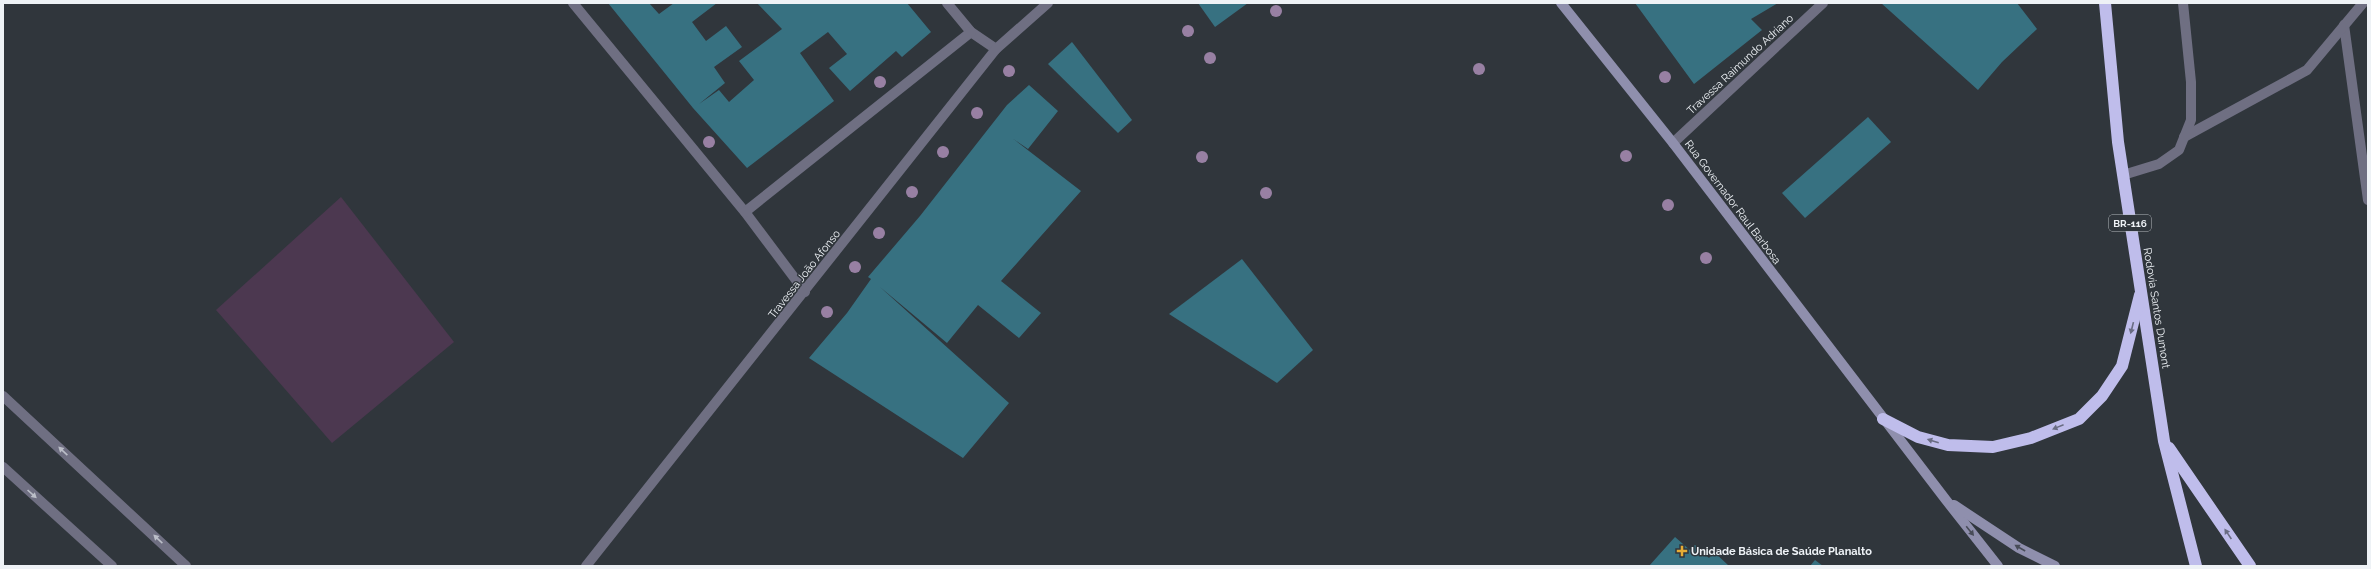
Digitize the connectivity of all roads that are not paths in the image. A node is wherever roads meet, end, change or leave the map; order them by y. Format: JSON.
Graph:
{"nodes":[{"id":1,"x":573,"y":3,"type":"edge"},
{"id":2,"x":948,"y":3,"type":"edge"},
{"id":3,"x":1048,"y":3,"type":"edge"},
{"id":4,"x":1561,"y":3,"type":"edge"},
{"id":5,"x":1823,"y":3,"type":"edge"},
{"id":6,"x":2105,"y":3,"type":"edge"},
{"id":7,"x":2183,"y":3,"type":"edge"},
{"id":8,"x":2363,"y":3,"type":"edge"},
{"id":9,"x":2344,"y":25,"type":"junction"},
{"id":10,"x":971,"y":32,"type":"junction"},
{"id":11,"x":996,"y":49,"type":"junction"},
{"id":12,"x":2184,"y":137,"type":"junction"},
{"id":13,"x":1673,"y":143,"type":"junction"},
{"id":14,"x":2123,"y":175,"type":"junction"},
{"id":15,"x":2368,"y":200,"type":"edge"},
{"id":16,"x":745,"y":212,"type":"junction"},
{"id":17,"x":2141,"y":290,"type":"junction"},
{"id":18,"x":805,"y":292,"type":"junction"},
{"id":19,"x":3,"y":396,"type":"edge"},
{"id":20,"x":1883,"y":419,"type":"junction"},
{"id":21,"x":2164,"y":441,"type":"junction"},
{"id":22,"x":3,"y":467,"type":"edge"},
{"id":23,"x":1946,"y":500,"type":"junction"},
{"id":24,"x":112,"y":566,"type":"edge"},
{"id":25,"x":186,"y":566,"type":"edge"},
{"id":26,"x":586,"y":566,"type":"edge"},
{"id":27,"x":1998,"y":566,"type":"edge"},
{"id":28,"x":2055,"y":566,"type":"edge"},
{"id":29,"x":2196,"y":566,"type":"edge"},
{"id":30,"x":2250,"y":566,"type":"edge"}],
"edges":[{"from":1,"to":16,"type":"street"},
{"from":2,"to":10,"type":"street"},
{"from":3,"to":11,"type":"street","name":"Travessa João Afonso"},
{"from":4,"to":13,"type":"street","name":"Rua Governador Raul Barbosa"},
{"from":5,"to":13,"type":"street","name":"Travessa Raimundo Adriano"},
{"from":6,"to":14,"type":"highway","name":"Rodovia Santos Dumont","number":"BR-116"},
{"from":7,"to":12,"type":"street"},
{"from":8,"to":9,"type":"street"},
{"from":9,"to":12,"type":"street"},
{"from":9,"to":15,"type":"street"},
{"from":10,"to":11,"type":"street"},
{"from":10,"to":16,"type":"street"},
{"from":11,"to":18,"type":"street","name":"Travessa João Afonso"},
{"from":12,"to":14,"type":"street"},
{"from":13,"to":20,"type":"street","name":"Rua Governador Raul Barbosa"},
{"from":14,"to":17,"type":"highway","name":"Rodovia Santos Dumont","number":"BR-116"},
{"from":16,"to":18,"type":"street"},
{"from":17,"to":20,"type":"highway","one_way":true},
{"from":17,"to":21,"type":"highway","name":"Rodovia Santos Dumont","number":"BR-116"},
{"from":18,"to":26,"type":"street","name":"Travessa João Afonso"},
{"from":25,"to":19,"type":"street","one_way":true},
{"from":20,"to":23,"type":"street","name":"Rua Governador Raul Barbosa"},
{"from":21,"to":29,"type":"highway","name":"Rodovia Santos Dumont","number":"BR-116"},
{"from":30,"to":21,"type":"highway","one_way":true},
{"from":22,"to":24,"type":"street","one_way":true},
{"from":23,"to":27,"type":"street","name":"Rua Governador Raul Barbosa","one_way":true},
{"from":28,"to":23,"type":"street","one_way":true}]}
